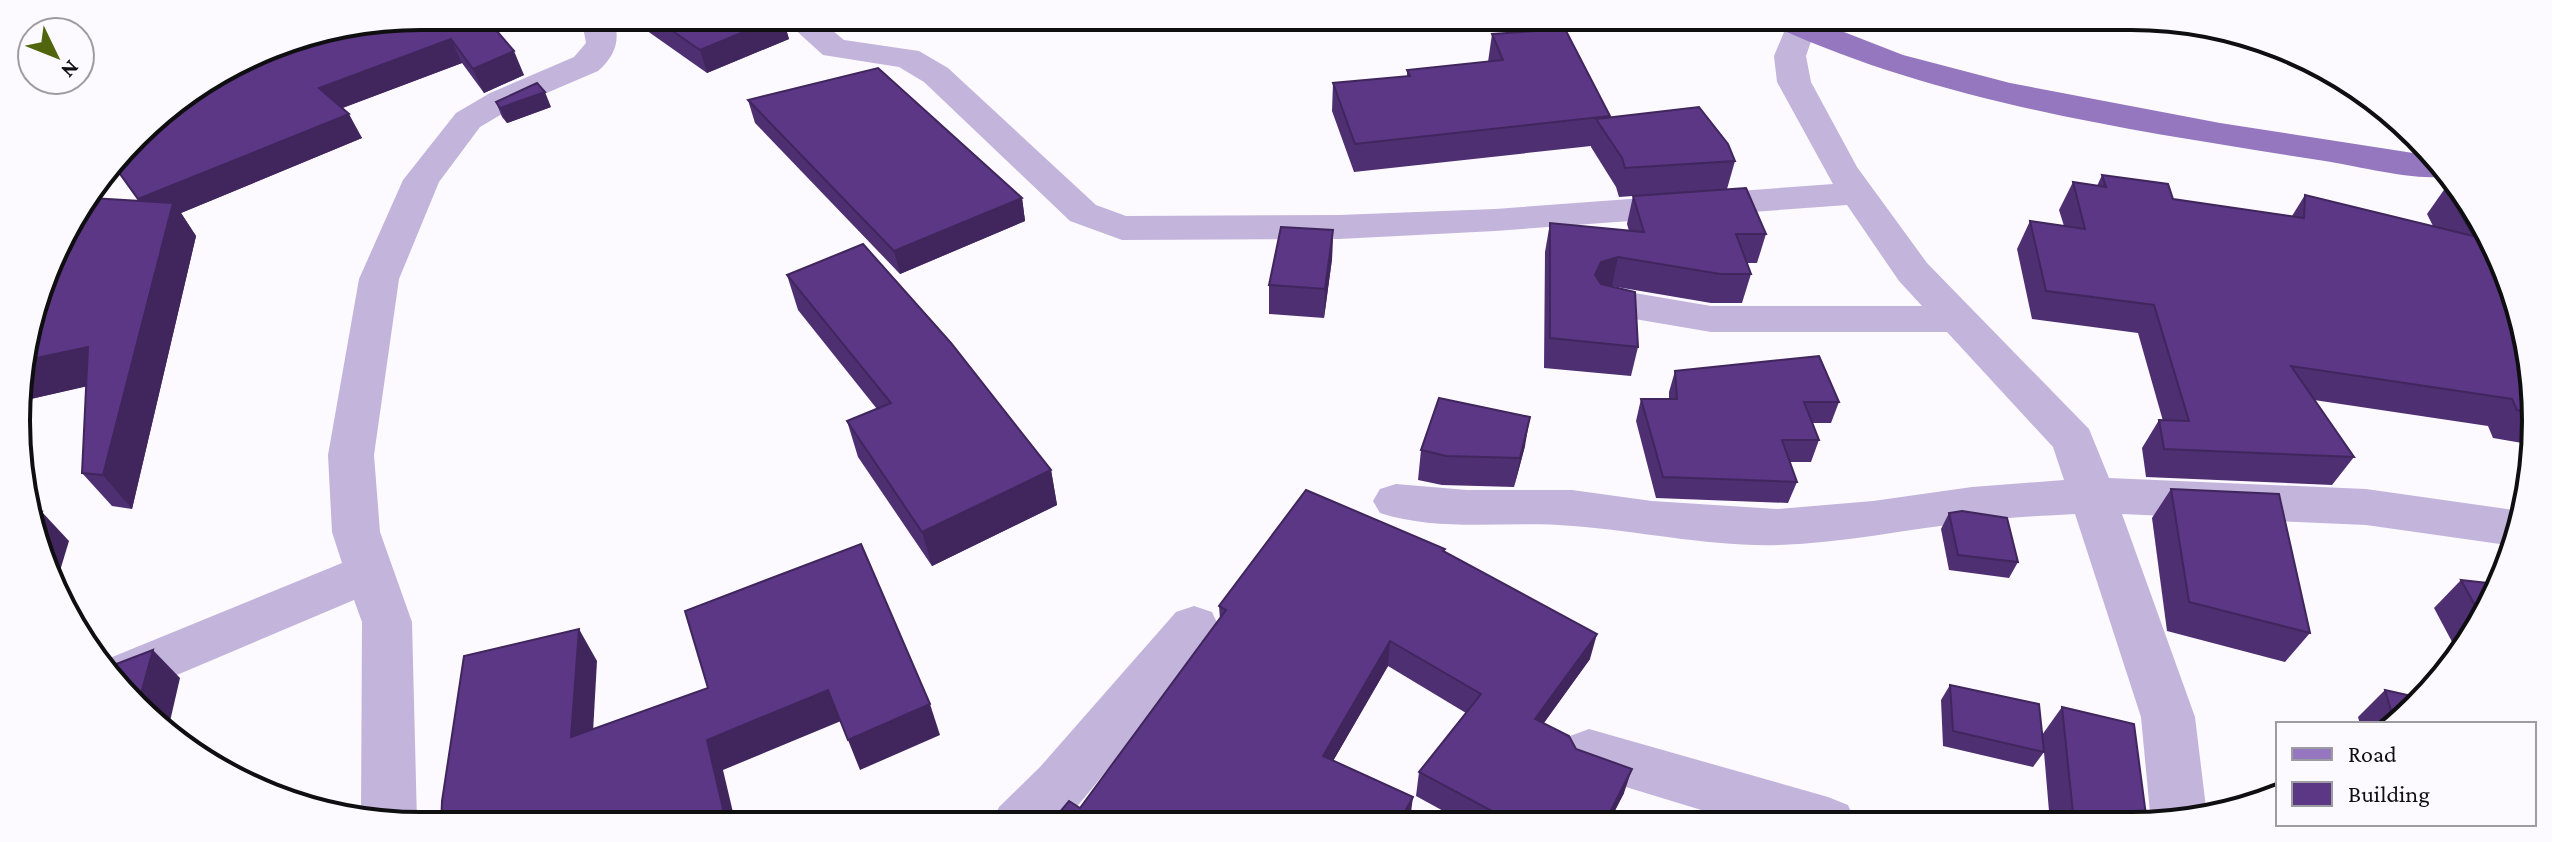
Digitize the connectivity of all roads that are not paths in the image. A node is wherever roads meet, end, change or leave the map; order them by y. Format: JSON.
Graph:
{"nodes":[{"id":1,"x":601,"y":30,"type":"edge"},
{"id":2,"x":813,"y":30,"type":"edge"},
{"id":3,"x":1789,"y":30,"type":"edge"},
{"id":4,"x":1809,"y":30,"type":"edge"},
{"id":5,"x":2427,"y":165,"type":"edge"},
{"id":6,"x":1857,"y":193,"type":"junction"},
{"id":7,"x":1611,"y":302,"type":"edge"},
{"id":8,"x":1958,"y":319,"type":"junction"},
{"id":9,"x":2092,"y":495,"type":"junction"},
{"id":10,"x":1396,"y":501,"type":"dead end"},
{"id":11,"x":2507,"y":527,"type":"edge"},
{"id":12,"x":370,"y":572,"type":"junction"},
{"id":13,"x":1194,"y":627,"type":"dead end"},
{"id":14,"x":124,"y":675,"type":"edge"},
{"id":15,"x":1589,"y":753,"type":"edge"},
{"id":16,"x":2178,"y":809,"type":"edge"},
{"id":17,"x":389,"y":811,"type":"edge"},
{"id":18,"x":1032,"y":812,"type":"edge"},
{"id":19,"x":1790,"y":812,"type":"edge"}],
"edges":[{"from":1,"to":12,"type":"street"},
{"from":2,"to":6,"type":"street"},
{"from":3,"to":6,"type":"street"},
{"from":4,"to":5,"type":"main road"},
{"from":6,"to":8,"type":"street"},
{"from":7,"to":8,"type":"street"},
{"from":8,"to":9,"type":"street"},
{"from":9,"to":10,"type":"street"},
{"from":9,"to":11,"type":"street"},
{"from":9,"to":16,"type":"street"},
{"from":12,"to":14,"type":"street"},
{"from":12,"to":17,"type":"street"},
{"from":13,"to":18,"type":"street"},
{"from":15,"to":19,"type":"street"}]}
